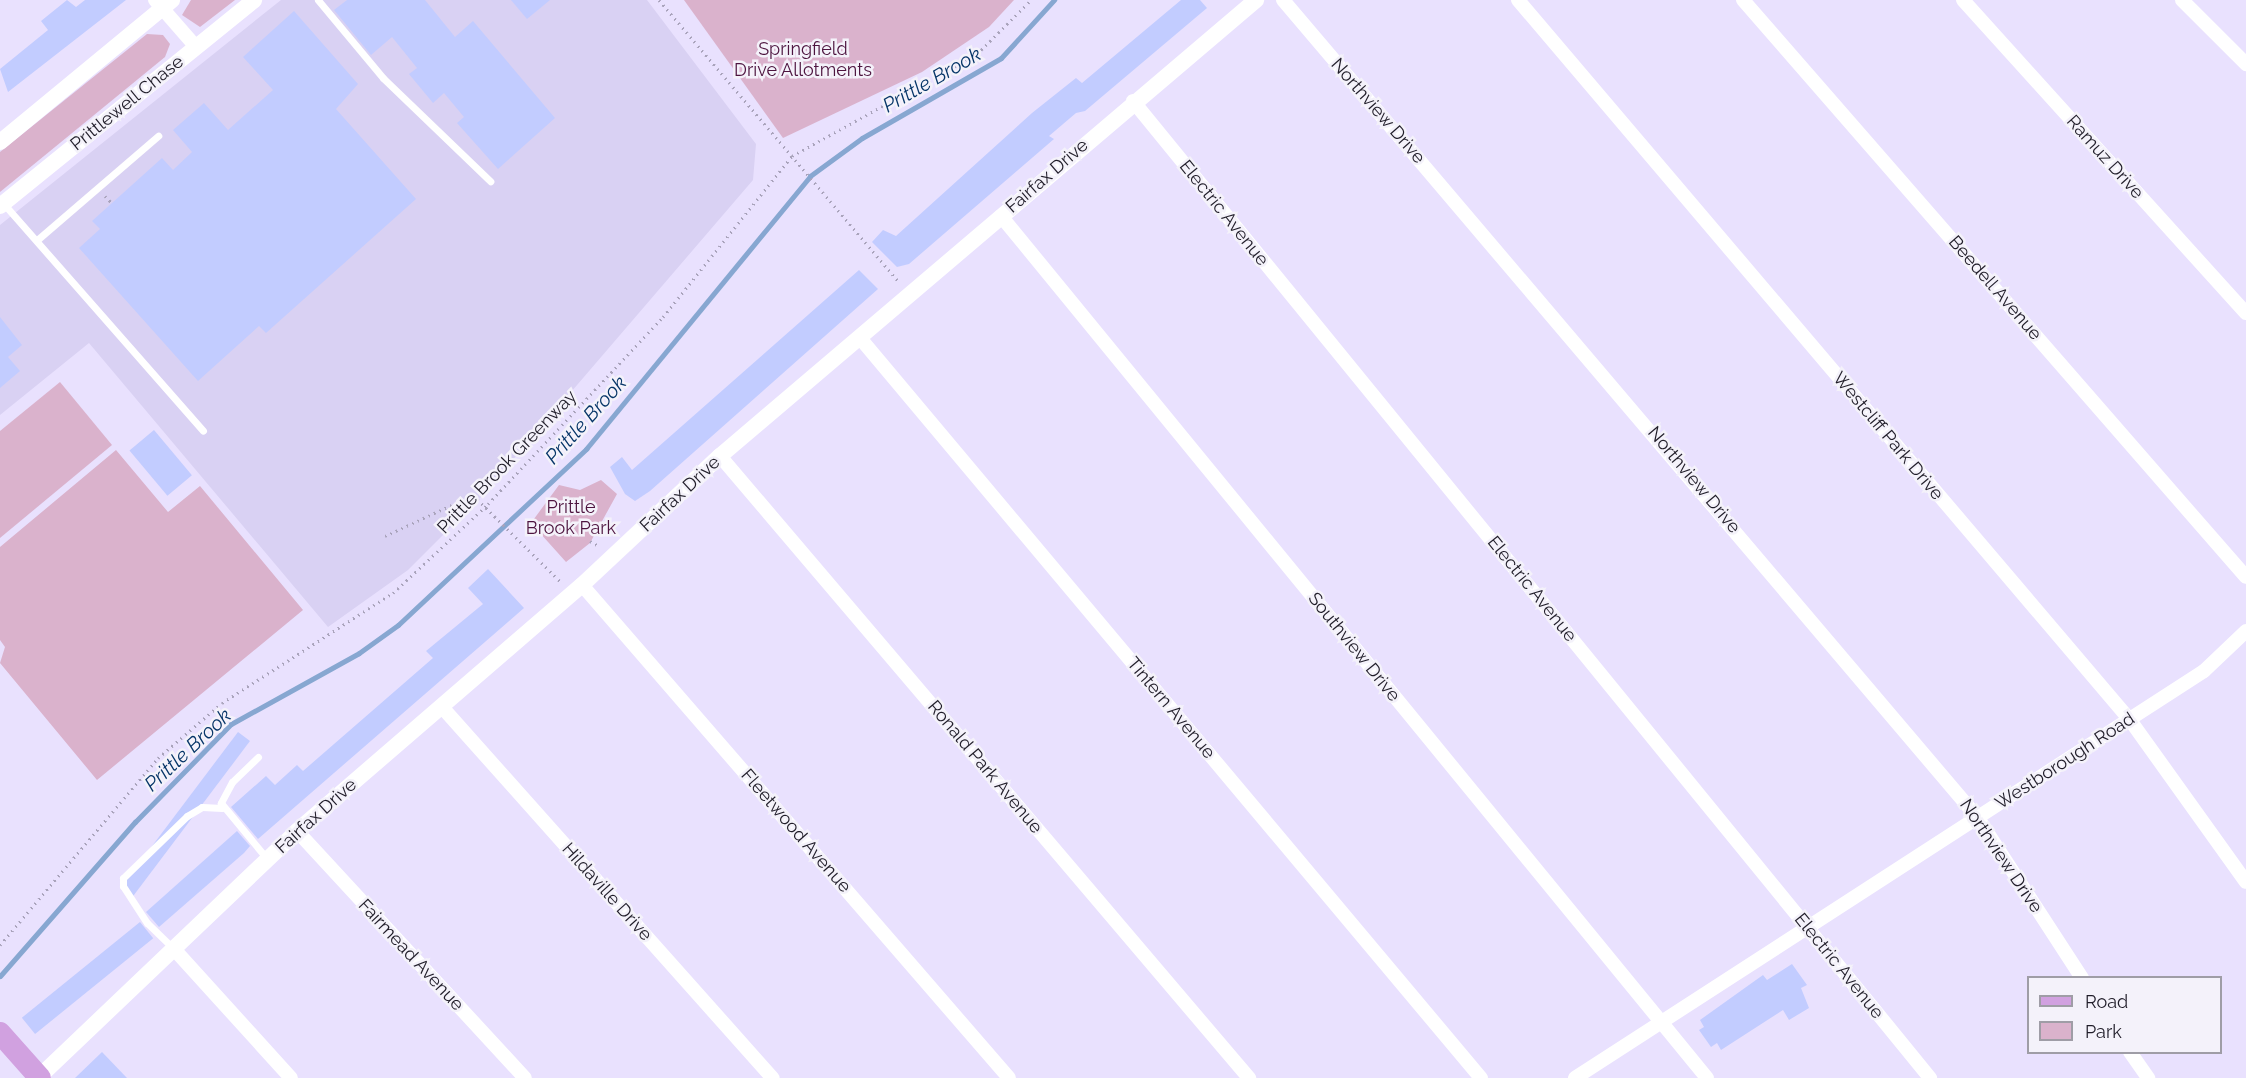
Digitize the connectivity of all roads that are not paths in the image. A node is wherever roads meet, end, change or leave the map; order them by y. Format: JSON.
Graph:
{"nodes":[{"id":1,"x":254,"y":0,"type":"edge"},
{"id":2,"x":318,"y":0,"type":"edge"},
{"id":3,"x":1256,"y":0,"type":"edge"},
{"id":4,"x":1283,"y":0,"type":"edge"},
{"id":5,"x":1518,"y":0,"type":"edge"},
{"id":6,"x":1743,"y":0,"type":"edge"},
{"id":7,"x":1963,"y":0,"type":"edge"},
{"id":8,"x":2182,"y":0,"type":"edge"},
{"id":9,"x":163,"y":3,"type":"edge"},
{"id":10,"x":196,"y":47,"type":"junction"},
{"id":11,"x":2246,"y":64,"type":"edge"},
{"id":12,"x":1133,"y":101,"type":"junction"},
{"id":13,"x":158,"y":136,"type":"dead end"},
{"id":14,"x":0,"y":142,"type":"edge"},
{"id":15,"x":490,"y":181,"type":"dead end"},
{"id":16,"x":2,"y":205,"type":"edge"},
{"id":17,"x":1001,"y":216,"type":"junction"},
{"id":18,"x":37,"y":240,"type":"junction"},
{"id":19,"x":2246,"y":313,"type":"edge"},
{"id":20,"x":860,"y":338,"type":"junction"},
{"id":21,"x":203,"y":431,"type":"dead end"},
{"id":22,"x":720,"y":456,"type":"junction"},
{"id":23,"x":2246,"y":577,"type":"edge"},
{"id":24,"x":582,"y":585,"type":"junction"},
{"id":25,"x":2246,"y":631,"type":"edge"},
{"id":26,"x":442,"y":707,"type":"junction"},
{"id":27,"x":2130,"y":720,"type":"junction"},
{"id":28,"x":258,"y":757,"type":"dead end"},
{"id":29,"x":222,"y":808,"type":"junction"},
{"id":30,"x":1978,"y":818,"type":"junction"},
{"id":31,"x":297,"y":831,"type":"junction"},
{"id":32,"x":268,"y":860,"type":"junction"},
{"id":33,"x":2246,"y":882,"type":"edge"},
{"id":34,"x":1808,"y":928,"type":"junction"},
{"id":35,"x":174,"y":949,"type":"junction"},
{"id":36,"x":2081,"y":976,"type":"edge"},
{"id":37,"x":1661,"y":1023,"type":"junction"},
{"id":38,"x":0,"y":1033,"type":"edge"},
{"id":39,"x":2131,"y":1054,"type":"edge"},
{"id":40,"x":39,"y":1078,"type":"edge"},
{"id":41,"x":291,"y":1078,"type":"edge"},
{"id":42,"x":525,"y":1078,"type":"edge"},
{"id":43,"x":773,"y":1078,"type":"edge"},
{"id":44,"x":1009,"y":1078,"type":"edge"},
{"id":45,"x":1250,"y":1078,"type":"edge"},
{"id":46,"x":1481,"y":1078,"type":"edge"},
{"id":47,"x":1575,"y":1078,"type":"edge"},
{"id":48,"x":1707,"y":1078,"type":"edge"},
{"id":49,"x":1930,"y":1078,"type":"edge"},
{"id":50,"x":2148,"y":1078,"type":"edge"}],
"edges":[{"from":1,"to":10,"type":"street","name":"Prittlewell Chase"},
{"from":2,"to":15,"type":"lane"},
{"from":3,"to":12,"type":"street","name":"Fairfax Drive"},
{"from":4,"to":30,"type":"street","name":"Northview Drive"},
{"from":5,"to":27,"type":"street","name":"Westcliff Park Drive"},
{"from":6,"to":23,"type":"street","name":"Beedell Avenue"},
{"from":7,"to":19,"type":"street","name":"Ramuz Drive"},
{"from":8,"to":11,"type":"street"},
{"from":9,"to":10,"type":"street"},
{"from":9,"to":14,"type":"street"},
{"from":10,"to":16,"type":"street","name":"Prittlewell Chase"},
{"from":12,"to":17,"type":"street","name":"Fairfax Drive"},
{"from":12,"to":34,"type":"street","name":"Electric Avenue"},
{"from":13,"to":18,"type":"lane"},
{"from":16,"to":18,"type":"lane"},
{"from":17,"to":20,"type":"street","name":"Fairfax Drive"},
{"from":17,"to":37,"type":"street","name":"Southview Drive"},
{"from":18,"to":21,"type":"lane"},
{"from":20,"to":22,"type":"street","name":"Fairfax Drive"},
{"from":20,"to":46,"type":"street","name":"Tintern Avenue"},
{"from":22,"to":24,"type":"street","name":"Fairfax Drive"},
{"from":22,"to":45,"type":"street","name":"Ronald Park Avenue"},
{"from":24,"to":26,"type":"street","name":"Fairfax Drive"},
{"from":24,"to":44,"type":"street","name":"Fleetwood Avenue"},
{"from":25,"to":27,"type":"street","name":"Westborough Road"},
{"from":26,"to":31,"type":"street","name":"Fairfax Drive"},
{"from":26,"to":43,"type":"street","name":"Hildaville Drive"},
{"from":27,"to":30,"type":"street","name":"Westborough Road"},
{"from":27,"to":33,"type":"street","name":"Westcliff Park Drive"},
{"from":28,"to":29,"type":"lane"},
{"from":29,"to":32,"type":"lane"},
{"from":29,"to":35,"type":"lane"},
{"from":30,"to":34,"type":"street","name":"Westborough Road"},
{"from":30,"to":36,"type":"street","name":"Northview Drive"},
{"from":31,"to":32,"type":"street","name":"Fairfax Drive"},
{"from":31,"to":42,"type":"street","name":"Fairmead Avenue"},
{"from":32,"to":35,"type":"street","name":"Fairfax Drive"},
{"from":34,"to":37,"type":"street","name":"Westborough Road"},
{"from":34,"to":49,"type":"street","name":"Electric Avenue"},
{"from":35,"to":40,"type":"street","name":"Fairfax Drive"},
{"from":35,"to":41,"type":"street"},
{"from":37,"to":47,"type":"street","name":"Westborough Road"},
{"from":37,"to":48,"type":"street","name":"Southview Drive"},
{"from":38,"to":40,"type":"main road"},
{"from":39,"to":50,"type":"street"}]}
